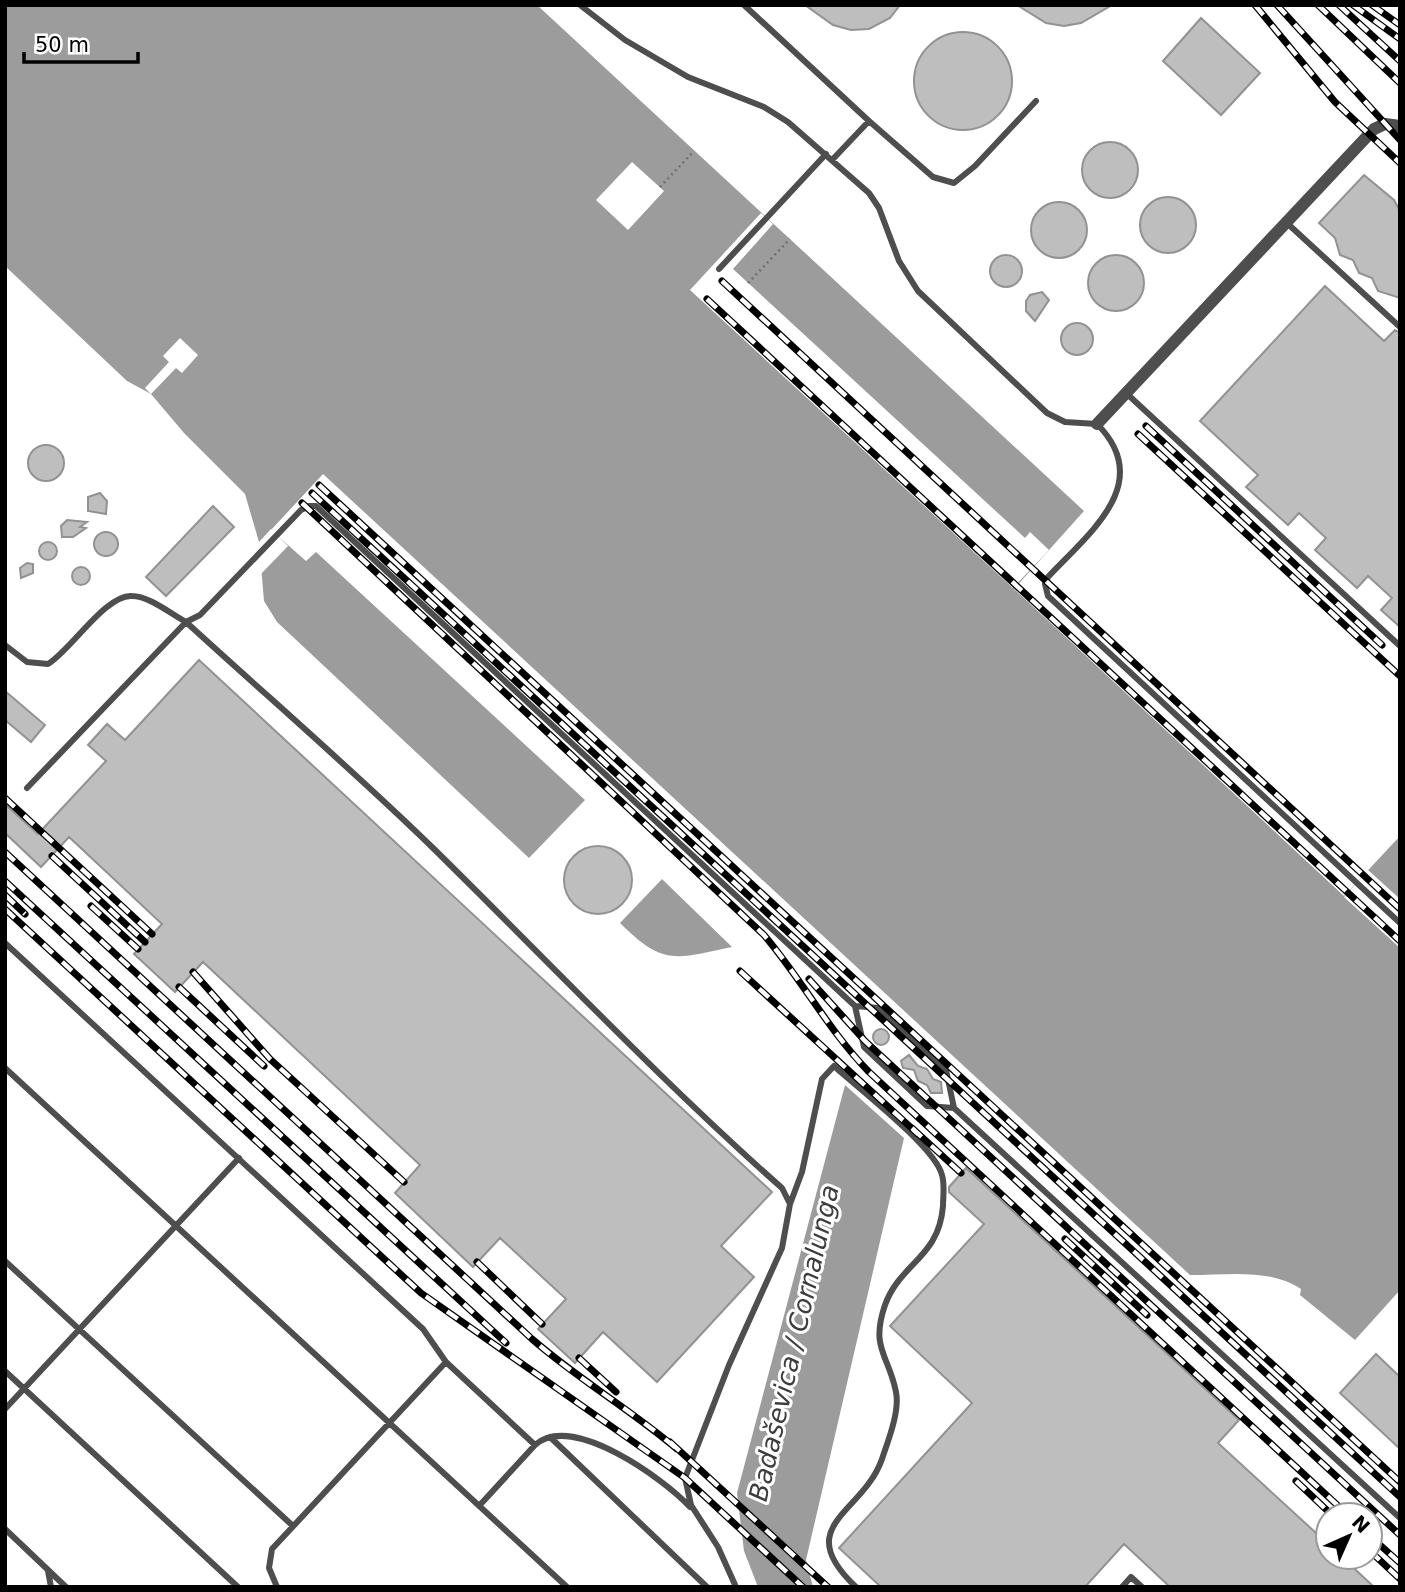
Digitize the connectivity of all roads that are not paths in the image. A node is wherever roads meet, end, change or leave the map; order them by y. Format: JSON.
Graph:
{"nodes":[{"id":1,"x":580,"y":5,"type":"edge"},
{"id":2,"x":744,"y":5,"type":"edge"},
{"id":3,"x":1036,"y":101,"type":"dead end"},
{"id":4,"x":869,"y":121,"type":"junction"},
{"id":5,"x":1400,"y":126,"type":"edge"},
{"id":6,"x":826,"y":154,"type":"junction"},
{"id":7,"x":833,"y":159,"type":"junction"},
{"id":8,"x":1288,"y":224,"type":"junction"},
{"id":9,"x":719,"y":269,"type":"dead end"},
{"id":10,"x":1400,"y":327,"type":"edge"},
{"id":11,"x":1126,"y":393,"type":"junction"},
{"id":12,"x":1097,"y":424,"type":"junction"},
{"id":13,"x":186,"y":622,"type":"junction"},
{"id":14,"x":5,"y":645,"type":"edge"},
{"id":15,"x":1400,"y":646,"type":"edge"},
{"id":16,"x":27,"y":788,"type":"dead end"},
{"id":17,"x":1400,"y":923,"type":"edge"},
{"id":18,"x":5,"y":943,"type":"edge"},
{"id":19,"x":855,"y":1006,"type":"junction"},
{"id":20,"x":5,"y":1068,"type":"edge"},
{"id":21,"x":954,"y":1108,"type":"junction"},
{"id":22,"x":239,"y":1158,"type":"junction"},
{"id":23,"x":790,"y":1204,"type":"junction"},
{"id":24,"x":174,"y":1225,"type":"junction"},
{"id":25,"x":5,"y":1261,"type":"edge"},
{"id":26,"x":80,"y":1329,"type":"junction"},
{"id":27,"x":446,"y":1362,"type":"junction"},
{"id":28,"x":5,"y":1371,"type":"edge"},
{"id":29,"x":25,"y":1389,"type":"junction"},
{"id":30,"x":5,"y":1409,"type":"edge"},
{"id":31,"x":388,"y":1423,"type":"junction"},
{"id":32,"x":550,"y":1437,"type":"junction"},
{"id":33,"x":535,"y":1445,"type":"junction"},
{"id":34,"x":479,"y":1506,"type":"junction"},
{"id":35,"x":696,"y":1514,"type":"junction"},
{"id":36,"x":1400,"y":1518,"type":"edge"},
{"id":37,"x":293,"y":1526,"type":"junction"},
{"id":38,"x":5,"y":1529,"type":"edge"},
{"id":39,"x":48,"y":1570,"type":"junction"},
{"id":40,"x":51,"y":1587,"type":"edge"},
{"id":41,"x":66,"y":1587,"type":"edge"},
{"id":42,"x":238,"y":1587,"type":"edge"},
{"id":43,"x":277,"y":1587,"type":"edge"},
{"id":44,"x":567,"y":1587,"type":"edge"},
{"id":45,"x":707,"y":1587,"type":"edge"},
{"id":46,"x":736,"y":1587,"type":"edge"},
{"id":47,"x":856,"y":1587,"type":"edge"},
{"id":48,"x":1122,"y":1587,"type":"edge"},
{"id":49,"x":1142,"y":1587,"type":"edge"}],
"edges":[{"from":1,"to":6,"type":"lane"},
{"from":2,"to":4,"type":"lane"},
{"from":3,"to":4,"type":"lane"},
{"from":4,"to":7,"type":"lane"},
{"from":5,"to":8,"type":"street"},
{"from":6,"to":7,"type":"lane"},
{"from":6,"to":9,"type":"lane"},
{"from":7,"to":12,"type":"lane"},
{"from":8,"to":10,"type":"lane"},
{"from":8,"to":11,"type":"street"},
{"from":11,"to":12,"type":"street"},
{"from":11,"to":15,"type":"lane"},
{"from":12,"to":17,"type":"lane"},
{"from":13,"to":14,"type":"lane"},
{"from":13,"to":16,"type":"lane"},
{"from":13,"to":19,"type":"lane"},
{"from":13,"to":23,"type":"lane"},
{"from":18,"to":22,"type":"lane"},
{"from":19,"to":21,"type":"lane"},
{"from":19,"to":21,"type":"lane"},
{"from":20,"to":24,"type":"lane"},
{"from":21,"to":36,"type":"lane"},
{"from":22,"to":24,"type":"lane"},
{"from":22,"to":27,"type":"lane"},
{"from":23,"to":35,"type":"lane"},
{"from":23,"to":47,"type":"lane"},
{"from":24,"to":26,"type":"lane"},
{"from":24,"to":31,"type":"lane"},
{"from":25,"to":26,"type":"lane"},
{"from":26,"to":29,"type":"lane"},
{"from":26,"to":37,"type":"lane"},
{"from":27,"to":31,"type":"lane"},
{"from":27,"to":33,"type":"lane"},
{"from":28,"to":29,"type":"lane"},
{"from":29,"to":30,"type":"lane"},
{"from":29,"to":42,"type":"lane"},
{"from":31,"to":34,"type":"lane"},
{"from":31,"to":37,"type":"lane"},
{"from":32,"to":33,"type":"lane"},
{"from":32,"to":35,"type":"lane"},
{"from":32,"to":45,"type":"lane"},
{"from":33,"to":34,"type":"lane"},
{"from":34,"to":44,"type":"lane"},
{"from":35,"to":46,"type":"lane"},
{"from":37,"to":43,"type":"lane"},
{"from":38,"to":39,"type":"lane"},
{"from":39,"to":40,"type":"lane"},
{"from":39,"to":41,"type":"lane"},
{"from":48,"to":49,"type":"lane"}]}
